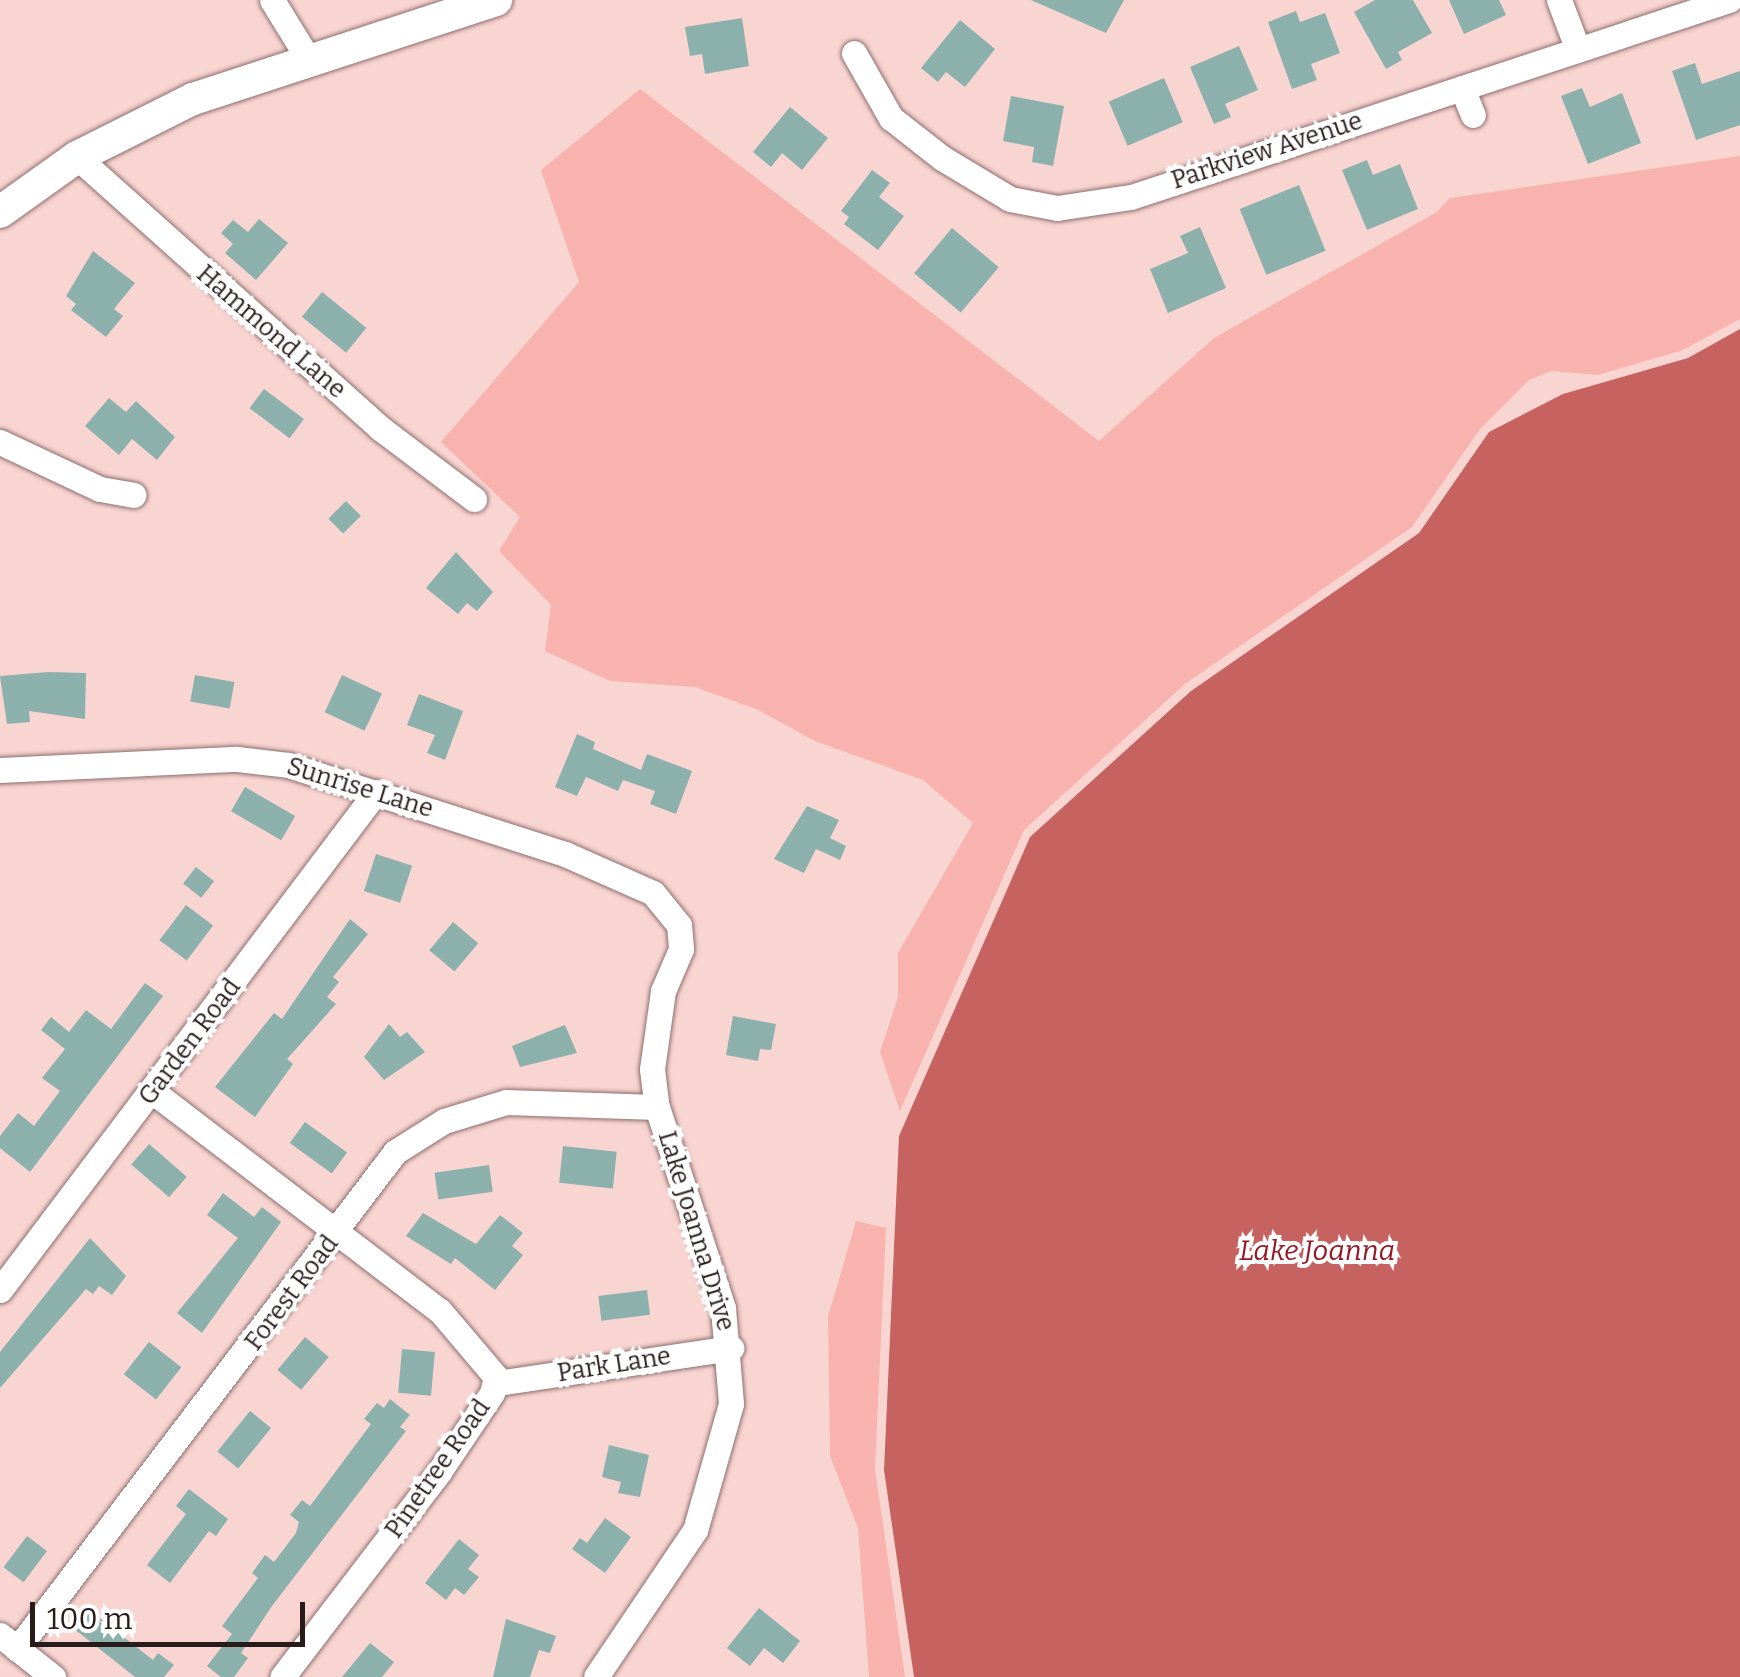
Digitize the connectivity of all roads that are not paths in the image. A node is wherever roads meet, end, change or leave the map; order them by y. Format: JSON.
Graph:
{"nodes":[{"id":1,"x":272,"y":0,"type":"edge"},
{"id":2,"x":496,"y":0,"type":"edge"},
{"id":3,"x":1559,"y":0,"type":"edge"},
{"id":4,"x":1729,"y":0,"type":"edge"},
{"id":5,"x":1578,"y":50,"type":"junction"},
{"id":6,"x":854,"y":53,"type":"dead end"},
{"id":7,"x":306,"y":57,"type":"junction"},
{"id":8,"x":1462,"y":88,"type":"junction"},
{"id":9,"x":1473,"y":115,"type":"dead end"},
{"id":10,"x":77,"y":156,"type":"junction"},
{"id":11,"x":0,"y":212,"type":"edge"},
{"id":12,"x":0,"y":442,"type":"edge"},
{"id":13,"x":132,"y":495,"type":"dead end"},
{"id":14,"x":474,"y":499,"type":"dead end"},
{"id":15,"x":0,"y":770,"type":"edge"},
{"id":16,"x":376,"y":792,"type":"junction"},
{"id":17,"x":682,"y":936,"type":"joint"},
{"id":18,"x":152,"y":1091,"type":"junction"},
{"id":19,"x":657,"y":1107,"type":"junction"},
{"id":20,"x":338,"y":1234,"type":"junction"},
{"id":21,"x":0,"y":1290,"type":"edge"},
{"id":22,"x":731,"y":1348,"type":"junction"},
{"id":23,"x":496,"y":1383,"type":"junction"},
{"id":24,"x":8,"y":1642,"type":"edge"},
{"id":25,"x":52,"y":1677,"type":"edge"},
{"id":26,"x":282,"y":1677,"type":"edge"},
{"id":27,"x":596,"y":1677,"type":"edge"}],
"edges":[{"from":1,"to":7,"type":"street"},
{"from":2,"to":7,"type":"main road"},
{"from":3,"to":5,"type":"street"},
{"from":4,"to":5,"type":"street","name":"Parkview Avenue"},
{"from":5,"to":8,"type":"street","name":"Parkview Avenue"},
{"from":6,"to":8,"type":"street","name":"Parkview Avenue"},
{"from":7,"to":10,"type":"main road"},
{"from":8,"to":9,"type":"street"},
{"from":10,"to":11,"type":"main road"},
{"from":10,"to":14,"type":"street","name":"Hammond Lane"},
{"from":12,"to":13,"type":"street"},
{"from":15,"to":16,"type":"street","name":"Sunrise Lane"},
{"from":16,"to":17,"type":"street","name":"Sunrise Lane"},
{"from":16,"to":18,"type":"street","name":"Garden Road"},
{"from":17,"to":19,"type":"street","name":"Lake Joanna Drive"},
{"from":18,"to":20,"type":"street","name":"Pinetree Road"},
{"from":18,"to":21,"type":"street","name":"Garden Road"},
{"from":19,"to":20,"type":"street","name":"Forest Road"},
{"from":19,"to":22,"type":"street","name":"Lake Joanna Drive"},
{"from":20,"to":23,"type":"street","name":"Pinetree Road"},
{"from":20,"to":24,"type":"street","name":"Forest Road"},
{"from":22,"to":23,"type":"street","name":"Park Lane"},
{"from":22,"to":27,"type":"street","name":"Lake Joanna Drive"},
{"from":23,"to":26,"type":"street","name":"Pinetree Road"},
{"from":24,"to":25,"type":"street"}]}
